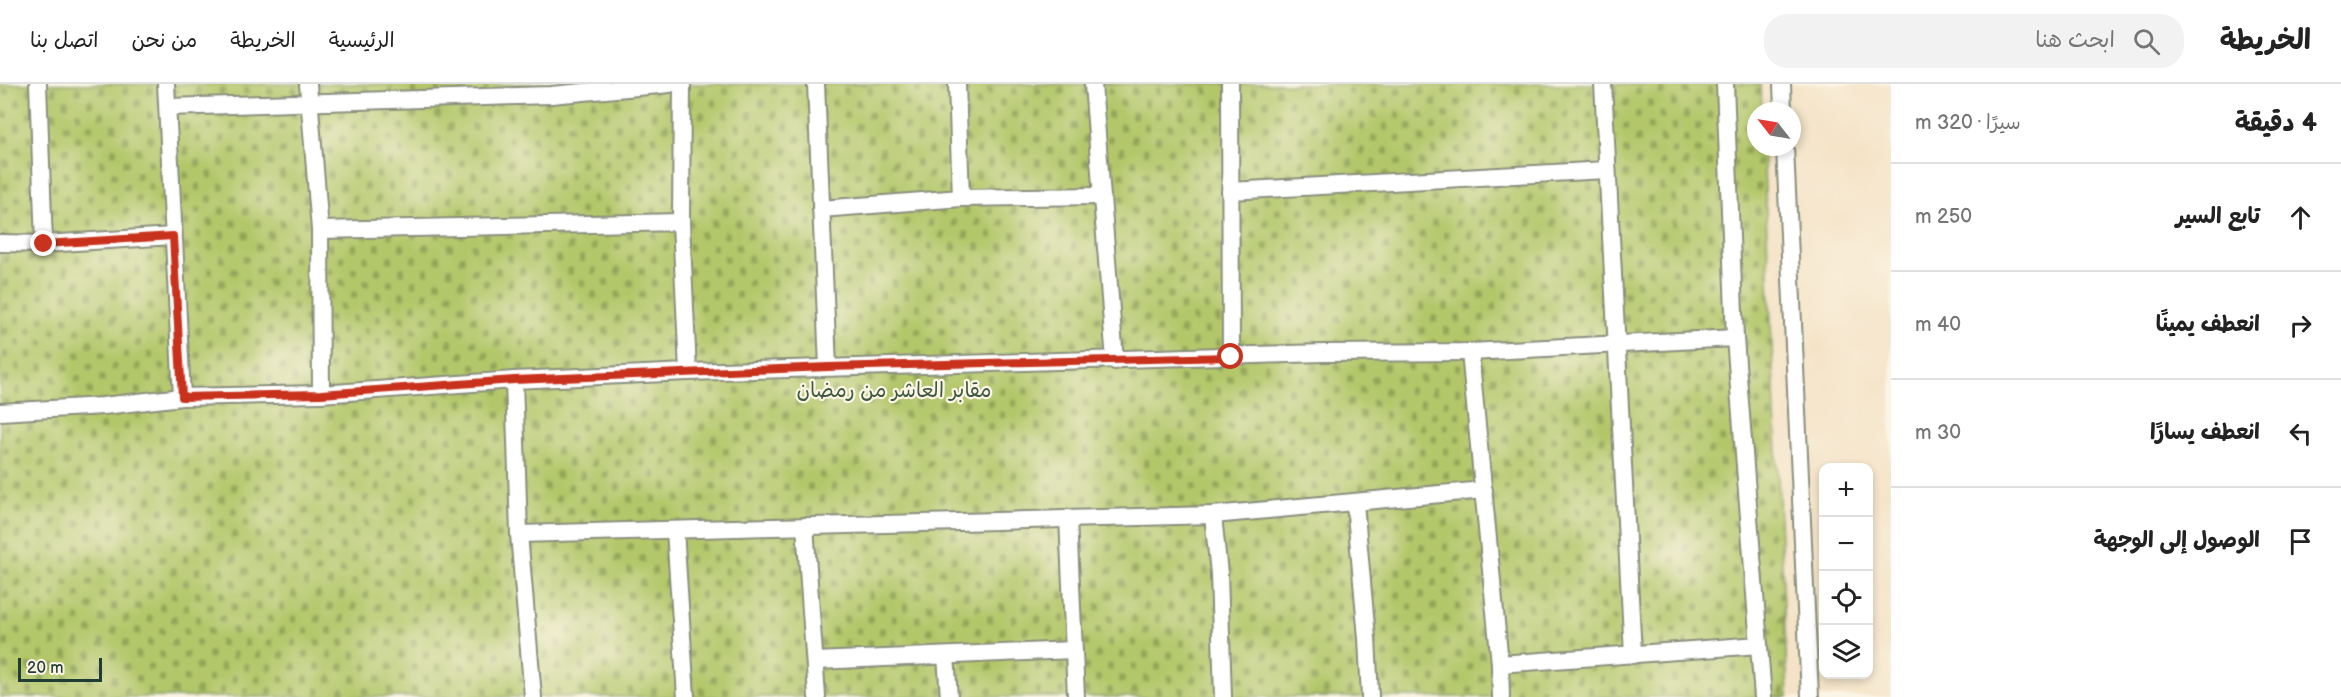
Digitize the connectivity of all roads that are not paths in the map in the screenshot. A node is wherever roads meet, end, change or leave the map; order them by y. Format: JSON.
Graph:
{"nodes":[{"id":1,"x":38,"y":84,"type":"edge"},
{"id":2,"x":166,"y":84,"type":"edge"},
{"id":3,"x":308,"y":84,"type":"edge"},
{"id":4,"x":670,"y":84,"type":"edge"},
{"id":5,"x":682,"y":84,"type":"edge"},
{"id":6,"x":816,"y":84,"type":"edge"},
{"id":7,"x":957,"y":84,"type":"edge"},
{"id":8,"x":1093,"y":84,"type":"edge"},
{"id":9,"x":1230,"y":84,"type":"edge"},
{"id":10,"x":1603,"y":84,"type":"edge"},
{"id":11,"x":1725,"y":84,"type":"edge"},
{"id":12,"x":1782,"y":84,"type":"edge"},
{"id":13,"x":551,"y":90,"type":"edge"},
{"id":14,"x":309,"y":102,"type":"junction"},
{"id":15,"x":1783,"y":102,"type":"edge"},
{"id":16,"x":168,"y":107,"type":"junction"},
{"id":17,"x":1785,"y":156,"type":"edge"},
{"id":18,"x":1606,"y":170,"type":"junction"},
{"id":19,"x":1230,"y":192,"type":"junction"},
{"id":20,"x":1101,"y":195,"type":"junction"},
{"id":21,"x":961,"y":198,"type":"junction"},
{"id":22,"x":821,"y":209,"type":"junction"},
{"id":23,"x":681,"y":222,"type":"junction"},
{"id":24,"x":320,"y":230,"type":"junction"},
{"id":25,"x":173,"y":236,"type":"junction"},
{"id":26,"x":0,"y":243,"type":"edge"},
{"id":27,"x":44,"y":244,"type":"junction"},
{"id":28,"x":1735,"y":338,"type":"junction"},
{"id":29,"x":1618,"y":344,"type":"junction"},
{"id":30,"x":1470,"y":351,"type":"junction"},
{"id":31,"x":1231,"y":357,"type":"junction"},
{"id":32,"x":1114,"y":361,"type":"junction"},
{"id":33,"x":828,"y":367,"type":"junction"},
{"id":34,"x":688,"y":372,"type":"junction"},
{"id":35,"x":514,"y":380,"type":"junction"},
{"id":36,"x":321,"y":394,"type":"junction"},
{"id":37,"x":182,"y":397,"type":"junction"},
{"id":38,"x":0,"y":411,"type":"edge"},
{"id":39,"x":1484,"y":490,"type":"junction"},
{"id":40,"x":1355,"y":503,"type":"junction"},
{"id":41,"x":1213,"y":515,"type":"junction"},
{"id":42,"x":1068,"y":518,"type":"junction"},
{"id":43,"x":805,"y":526,"type":"junction"},
{"id":44,"x":675,"y":530,"type":"junction"},
{"id":45,"x":519,"y":534,"type":"junction"},
{"id":46,"x":1759,"y":645,"type":"junction"},
{"id":47,"x":1073,"y":650,"type":"junction"},
{"id":48,"x":1633,"y":655,"type":"junction"},
{"id":49,"x":946,"y":656,"type":"junction"},
{"id":50,"x":815,"y":661,"type":"junction"},
{"id":51,"x":1500,"y":664,"type":"junction"},
{"id":52,"x":533,"y":697,"type":"edge"},
{"id":53,"x":686,"y":697,"type":"edge"},
{"id":54,"x":817,"y":697,"type":"edge"},
{"id":55,"x":949,"y":697,"type":"edge"},
{"id":56,"x":1076,"y":697,"type":"edge"},
{"id":57,"x":1223,"y":697,"type":"edge"},
{"id":58,"x":1370,"y":697,"type":"edge"},
{"id":59,"x":1501,"y":697,"type":"edge"},
{"id":60,"x":1763,"y":697,"type":"edge"},
{"id":61,"x":1810,"y":697,"type":"edge"}],
"edges":[{"from":1,"to":27,"type":"lane"},
{"from":2,"to":16,"type":"lane"},
{"from":3,"to":14,"type":"lane"},
{"from":4,"to":13,"type":"lane"},
{"from":5,"to":23,"type":"lane"},
{"from":6,"to":22,"type":"lane"},
{"from":7,"to":21,"type":"lane"},
{"from":8,"to":20,"type":"lane"},
{"from":9,"to":19,"type":"lane"},
{"from":10,"to":18,"type":"lane"},
{"from":11,"to":28,"type":"lane"},
{"from":12,"to":15,"type":"lane"},
{"from":13,"to":14,"type":"lane"},
{"from":14,"to":16,"type":"lane"},
{"from":14,"to":24,"type":"lane"},
{"from":16,"to":25,"type":"lane"},
{"from":17,"to":61,"type":"lane"},
{"from":18,"to":19,"type":"lane"},
{"from":18,"to":29,"type":"lane"},
{"from":19,"to":31,"type":"lane"},
{"from":20,"to":21,"type":"lane"},
{"from":20,"to":32,"type":"lane"},
{"from":21,"to":22,"type":"lane"},
{"from":22,"to":33,"type":"lane"},
{"from":23,"to":24,"type":"lane"},
{"from":23,"to":34,"type":"lane"},
{"from":24,"to":36,"type":"lane"},
{"from":25,"to":27,"type":"lane"},
{"from":25,"to":37,"type":"lane"},
{"from":26,"to":27,"type":"lane"},
{"from":28,"to":29,"type":"lane"},
{"from":28,"to":46,"type":"lane"},
{"from":29,"to":30,"type":"lane"},
{"from":29,"to":48,"type":"lane"},
{"from":30,"to":31,"type":"lane"},
{"from":30,"to":39,"type":"lane"},
{"from":31,"to":32,"type":"lane"},
{"from":32,"to":33,"type":"lane"},
{"from":33,"to":34,"type":"lane"},
{"from":34,"to":35,"type":"lane"},
{"from":35,"to":36,"type":"lane"},
{"from":35,"to":45,"type":"lane"},
{"from":36,"to":37,"type":"lane"},
{"from":37,"to":38,"type":"lane"},
{"from":39,"to":40,"type":"lane"},
{"from":39,"to":51,"type":"lane"},
{"from":40,"to":41,"type":"lane"},
{"from":40,"to":58,"type":"lane"},
{"from":41,"to":42,"type":"lane"},
{"from":41,"to":57,"type":"lane"},
{"from":42,"to":43,"type":"lane"},
{"from":42,"to":47,"type":"lane"},
{"from":43,"to":44,"type":"lane"},
{"from":43,"to":50,"type":"lane"},
{"from":44,"to":45,"type":"lane"},
{"from":44,"to":53,"type":"lane"},
{"from":45,"to":52,"type":"lane"},
{"from":46,"to":48,"type":"lane"},
{"from":46,"to":60,"type":"lane"},
{"from":47,"to":49,"type":"lane"},
{"from":47,"to":56,"type":"lane"},
{"from":48,"to":51,"type":"lane"},
{"from":49,"to":50,"type":"lane"},
{"from":49,"to":55,"type":"lane"},
{"from":50,"to":54,"type":"lane"},
{"from":51,"to":59,"type":"lane"}]}
